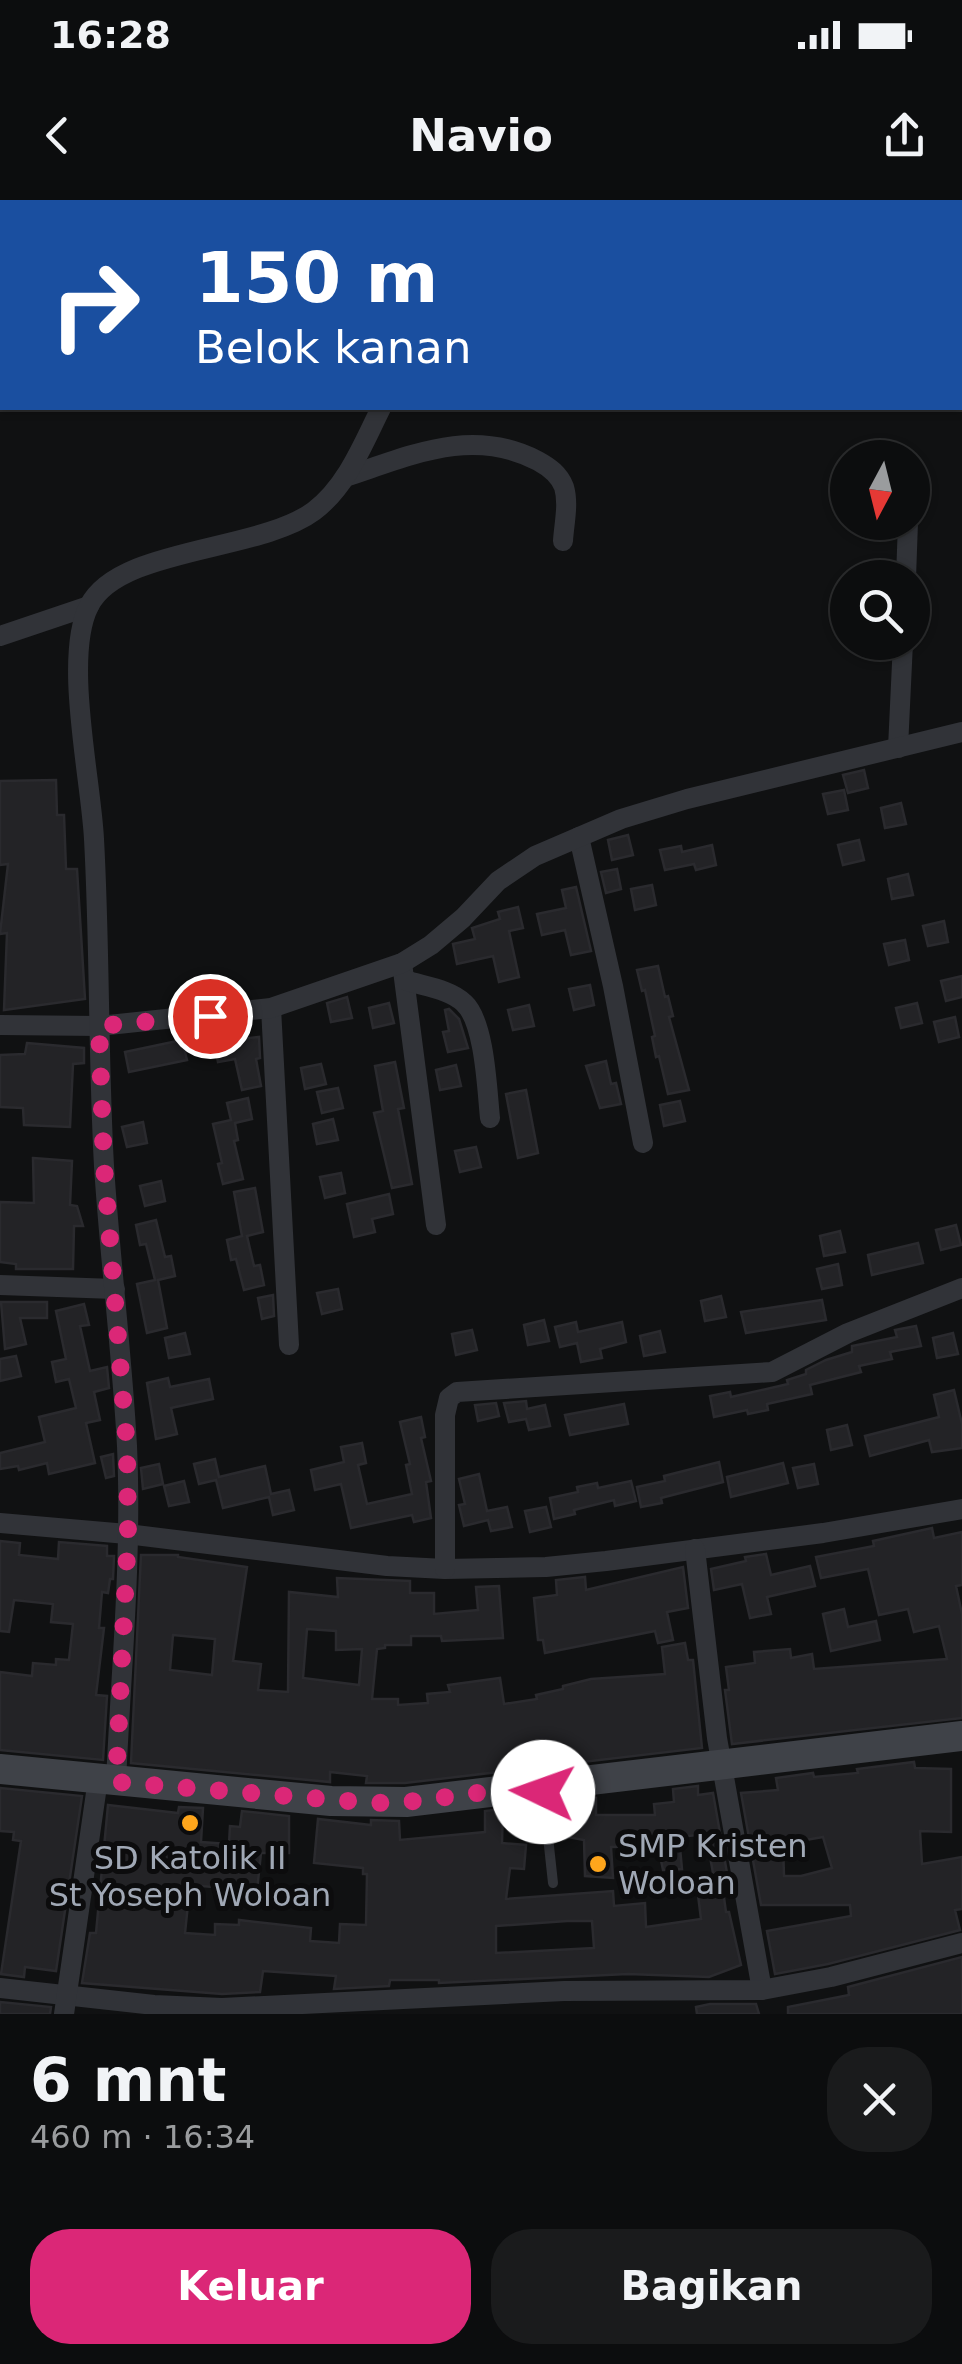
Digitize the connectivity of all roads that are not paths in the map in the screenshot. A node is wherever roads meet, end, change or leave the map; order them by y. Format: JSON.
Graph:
{"nodes":[{"id":1,"x":381,"y":410,"type":"edge"},
{"id":2,"x":345,"y":476,"type":"junction"},
{"id":3,"x":563,"y":541,"type":"dead end"},
{"id":4,"x":89,"y":606,"type":"junction"},
{"id":5,"x":0,"y":636,"type":"edge"},
{"id":6,"x":902,"y":660,"type":"edge"},
{"id":7,"x":962,"y":732,"type":"edge"},
{"id":8,"x":898,"y":748,"type":"junction"},
{"id":9,"x":579,"y":837,"type":"junction"},
{"id":10,"x":403,"y":972,"type":"junction"},
{"id":11,"x":270,"y":1008,"type":"junction"},
{"id":12,"x":0,"y":1025,"type":"edge"},
{"id":13,"x":99,"y":1026,"type":"junction"},
{"id":14,"x":490,"y":1118,"type":"dead end"},
{"id":15,"x":643,"y":1143,"type":"dead end"},
{"id":16,"x":436,"y":1225,"type":"dead end"},
{"id":17,"x":0,"y":1285,"type":"edge"},
{"id":18,"x":962,"y":1288,"type":"edge"},
{"id":19,"x":115,"y":1289,"type":"junction"},
{"id":20,"x":289,"y":1345,"type":"dead end"},
{"id":21,"x":962,"y":1509,"type":"edge"},
{"id":22,"x":0,"y":1523,"type":"edge"},
{"id":23,"x":128,"y":1534,"type":"junction"},
{"id":24,"x":696,"y":1549,"type":"junction"},
{"id":25,"x":445,"y":1570,"type":"junction"},
{"id":26,"x":962,"y":1736,"type":"edge"},
{"id":27,"x":722,"y":1764,"type":"junction"},
{"id":28,"x":0,"y":1769,"type":"edge"},
{"id":29,"x":107,"y":1780,"type":"junction"},
{"id":30,"x":542,"y":1785,"type":"junction"},
{"id":31,"x":554,"y":1883,"type":"dead end"},
{"id":32,"x":962,"y":1942,"type":"edge"},
{"id":33,"x":0,"y":1988,"type":"edge"},
{"id":34,"x":762,"y":1990,"type":"junction"},
{"id":35,"x":65,"y":2006,"type":"edge"}],
"edges":[{"from":1,"to":2,"type":"street"},
{"from":2,"to":3,"type":"street"},
{"from":2,"to":4,"type":"street"},
{"from":4,"to":5,"type":"street"},
{"from":4,"to":13,"type":"street"},
{"from":6,"to":8,"type":"street"},
{"from":7,"to":8,"type":"street"},
{"from":8,"to":9,"type":"street"},
{"from":9,"to":10,"type":"street"},
{"from":9,"to":15,"type":"street"},
{"from":10,"to":11,"type":"street"},
{"from":10,"to":14,"type":"street"},
{"from":10,"to":16,"type":"street"},
{"from":11,"to":13,"type":"street"},
{"from":11,"to":20,"type":"street"},
{"from":12,"to":13,"type":"street"},
{"from":13,"to":19,"type":"street"},
{"from":17,"to":19,"type":"street"},
{"from":18,"to":25,"type":"street"},
{"from":19,"to":23,"type":"street"},
{"from":21,"to":24,"type":"street"},
{"from":22,"to":23,"type":"street"},
{"from":23,"to":25,"type":"street"},
{"from":23,"to":29,"type":"street"},
{"from":24,"to":25,"type":"street"},
{"from":24,"to":27,"type":"street"},
{"from":26,"to":27,"type":"main road"},
{"from":27,"to":30,"type":"main road"},
{"from":27,"to":34,"type":"street"},
{"from":28,"to":29,"type":"main road"},
{"from":29,"to":30,"type":"main road"},
{"from":29,"to":35,"type":"street"},
{"from":30,"to":31,"type":"lane"},
{"from":32,"to":34,"type":"street"},
{"from":33,"to":35,"type":"street"},
{"from":34,"to":35,"type":"street"}]}
